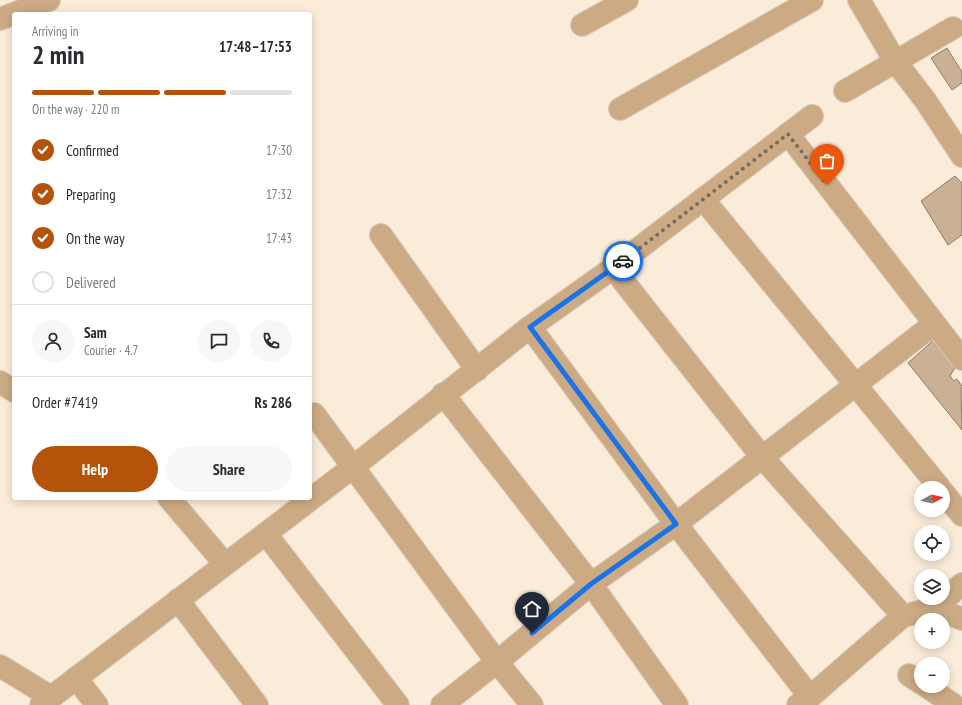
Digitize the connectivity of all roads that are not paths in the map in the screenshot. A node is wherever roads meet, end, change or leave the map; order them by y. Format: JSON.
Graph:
{"nodes":[{"id":1,"x":49,"y":0,"type":"edge"},
{"id":2,"x":627,"y":0,"type":"edge"},
{"id":3,"x":812,"y":0,"type":"edge"},
{"id":4,"x":859,"y":0,"type":"edge"},
{"id":5,"x":18,"y":12,"type":"edge"},
{"id":6,"x":12,"y":14,"type":"edge"},
{"id":7,"x":0,"y":19,"type":"edge"},
{"id":8,"x":582,"y":24,"type":"dead end"},
{"id":9,"x":953,"y":28,"type":"dead end"},
{"id":10,"x":895,"y":61,"type":"junction"},
{"id":11,"x":845,"y":91,"type":"dead end"},
{"id":12,"x":620,"y":109,"type":"dead end"},
{"id":13,"x":812,"y":116,"type":"dead end"},
{"id":14,"x":788,"y":134,"type":"junction"},
{"id":15,"x":962,"y":156,"type":"edge"},
{"id":16,"x":703,"y":200,"type":"junction"},
{"id":17,"x":381,"y":236,"type":"dead end"},
{"id":18,"x":613,"y":268,"type":"junction"},
{"id":19,"x":934,"y":324,"type":"junction"},
{"id":20,"x":530,"y":327,"type":"junction"},
{"id":21,"x":962,"y":359,"type":"edge"},
{"id":22,"x":477,"y":370,"type":"junction"},
{"id":23,"x":0,"y":382,"type":"edge"},
{"id":24,"x":856,"y":385,"type":"junction"},
{"id":25,"x":12,"y":390,"type":"edge"},
{"id":26,"x":443,"y":394,"type":"junction"},
{"id":27,"x":314,"y":414,"type":"dead end"},
{"id":28,"x":762,"y":457,"type":"junction"},
{"id":29,"x":353,"y":467,"type":"junction"},
{"id":30,"x":934,"y":481,"type":"edge"},
{"id":31,"x":312,"y":499,"type":"edge"},
{"id":32,"x":171,"y":500,"type":"edge"},
{"id":33,"x":310,"y":500,"type":"edge"},
{"id":34,"x":950,"y":500,"type":"edge"},
{"id":35,"x":962,"y":515,"type":"edge"},
{"id":36,"x":676,"y":524,"type":"junction"},
{"id":37,"x":266,"y":534,"type":"junction"},
{"id":38,"x":226,"y":564,"type":"junction"},
{"id":39,"x":591,"y":584,"type":"junction"},
{"id":40,"x":962,"y":584,"type":"edge"},
{"id":41,"x":178,"y":600,"type":"junction"},
{"id":42,"x":935,"y":608,"type":"junction"},
{"id":43,"x":902,"y":616,"type":"junction"},
{"id":44,"x":962,"y":619,"type":"edge"},
{"id":45,"x":497,"y":662,"type":"junction"},
{"id":46,"x":0,"y":666,"type":"edge"},
{"id":47,"x":76,"y":678,"type":"junction"},
{"id":48,"x":936,"y":693,"type":"edge"},
{"id":49,"x":46,"y":701,"type":"edge"},
{"id":50,"x":804,"y":701,"type":"edge"},
{"id":51,"x":97,"y":705,"type":"edge"},
{"id":52,"x":257,"y":705,"type":"edge"},
{"id":53,"x":398,"y":705,"type":"edge"},
{"id":54,"x":442,"y":705,"type":"edge"},
{"id":55,"x":532,"y":705,"type":"edge"},
{"id":56,"x":677,"y":705,"type":"edge"},
{"id":57,"x":954,"y":705,"type":"edge"}],
"edges":[{"from":1,"to":5,"type":"street"},
{"from":2,"to":8,"type":"street"},
{"from":3,"to":12,"type":"street"},
{"from":4,"to":10,"type":"street"},
{"from":6,"to":7,"type":"street"},
{"from":9,"to":10,"type":"street"},
{"from":10,"to":11,"type":"street"},
{"from":10,"to":15,"type":"street"},
{"from":13,"to":14,"type":"street"},
{"from":14,"to":16,"type":"street"},
{"from":14,"to":19,"type":"street"},
{"from":16,"to":18,"type":"street"},
{"from":16,"to":24,"type":"street"},
{"from":17,"to":22,"type":"street"},
{"from":18,"to":20,"type":"street"},
{"from":18,"to":28,"type":"street"},
{"from":19,"to":21,"type":"street"},
{"from":19,"to":24,"type":"street"},
{"from":20,"to":22,"type":"street"},
{"from":20,"to":36,"type":"street"},
{"from":22,"to":26,"type":"street"},
{"from":23,"to":25,"type":"street"},
{"from":24,"to":28,"type":"street"},
{"from":24,"to":30,"type":"street"},
{"from":26,"to":29,"type":"street"},
{"from":26,"to":39,"type":"street"},
{"from":27,"to":29,"type":"street"},
{"from":28,"to":36,"type":"street"},
{"from":28,"to":43,"type":"street"},
{"from":29,"to":31,"type":"street"},
{"from":29,"to":45,"type":"street"},
{"from":32,"to":38,"type":"street"},
{"from":33,"to":37,"type":"street"},
{"from":34,"to":35,"type":"street"},
{"from":36,"to":39,"type":"street"},
{"from":36,"to":50,"type":"street"},
{"from":37,"to":38,"type":"street"},
{"from":37,"to":53,"type":"street"},
{"from":38,"to":41,"type":"street"},
{"from":39,"to":45,"type":"street"},
{"from":39,"to":56,"type":"street"},
{"from":40,"to":42,"type":"street"},
{"from":41,"to":47,"type":"street"},
{"from":41,"to":52,"type":"street"},
{"from":42,"to":43,"type":"street"},
{"from":42,"to":44,"type":"street"},
{"from":43,"to":50,"type":"street"},
{"from":45,"to":54,"type":"street"},
{"from":45,"to":55,"type":"street"},
{"from":46,"to":49,"type":"street"},
{"from":47,"to":49,"type":"street"},
{"from":47,"to":51,"type":"street"},
{"from":48,"to":57,"type":"street"}]}
